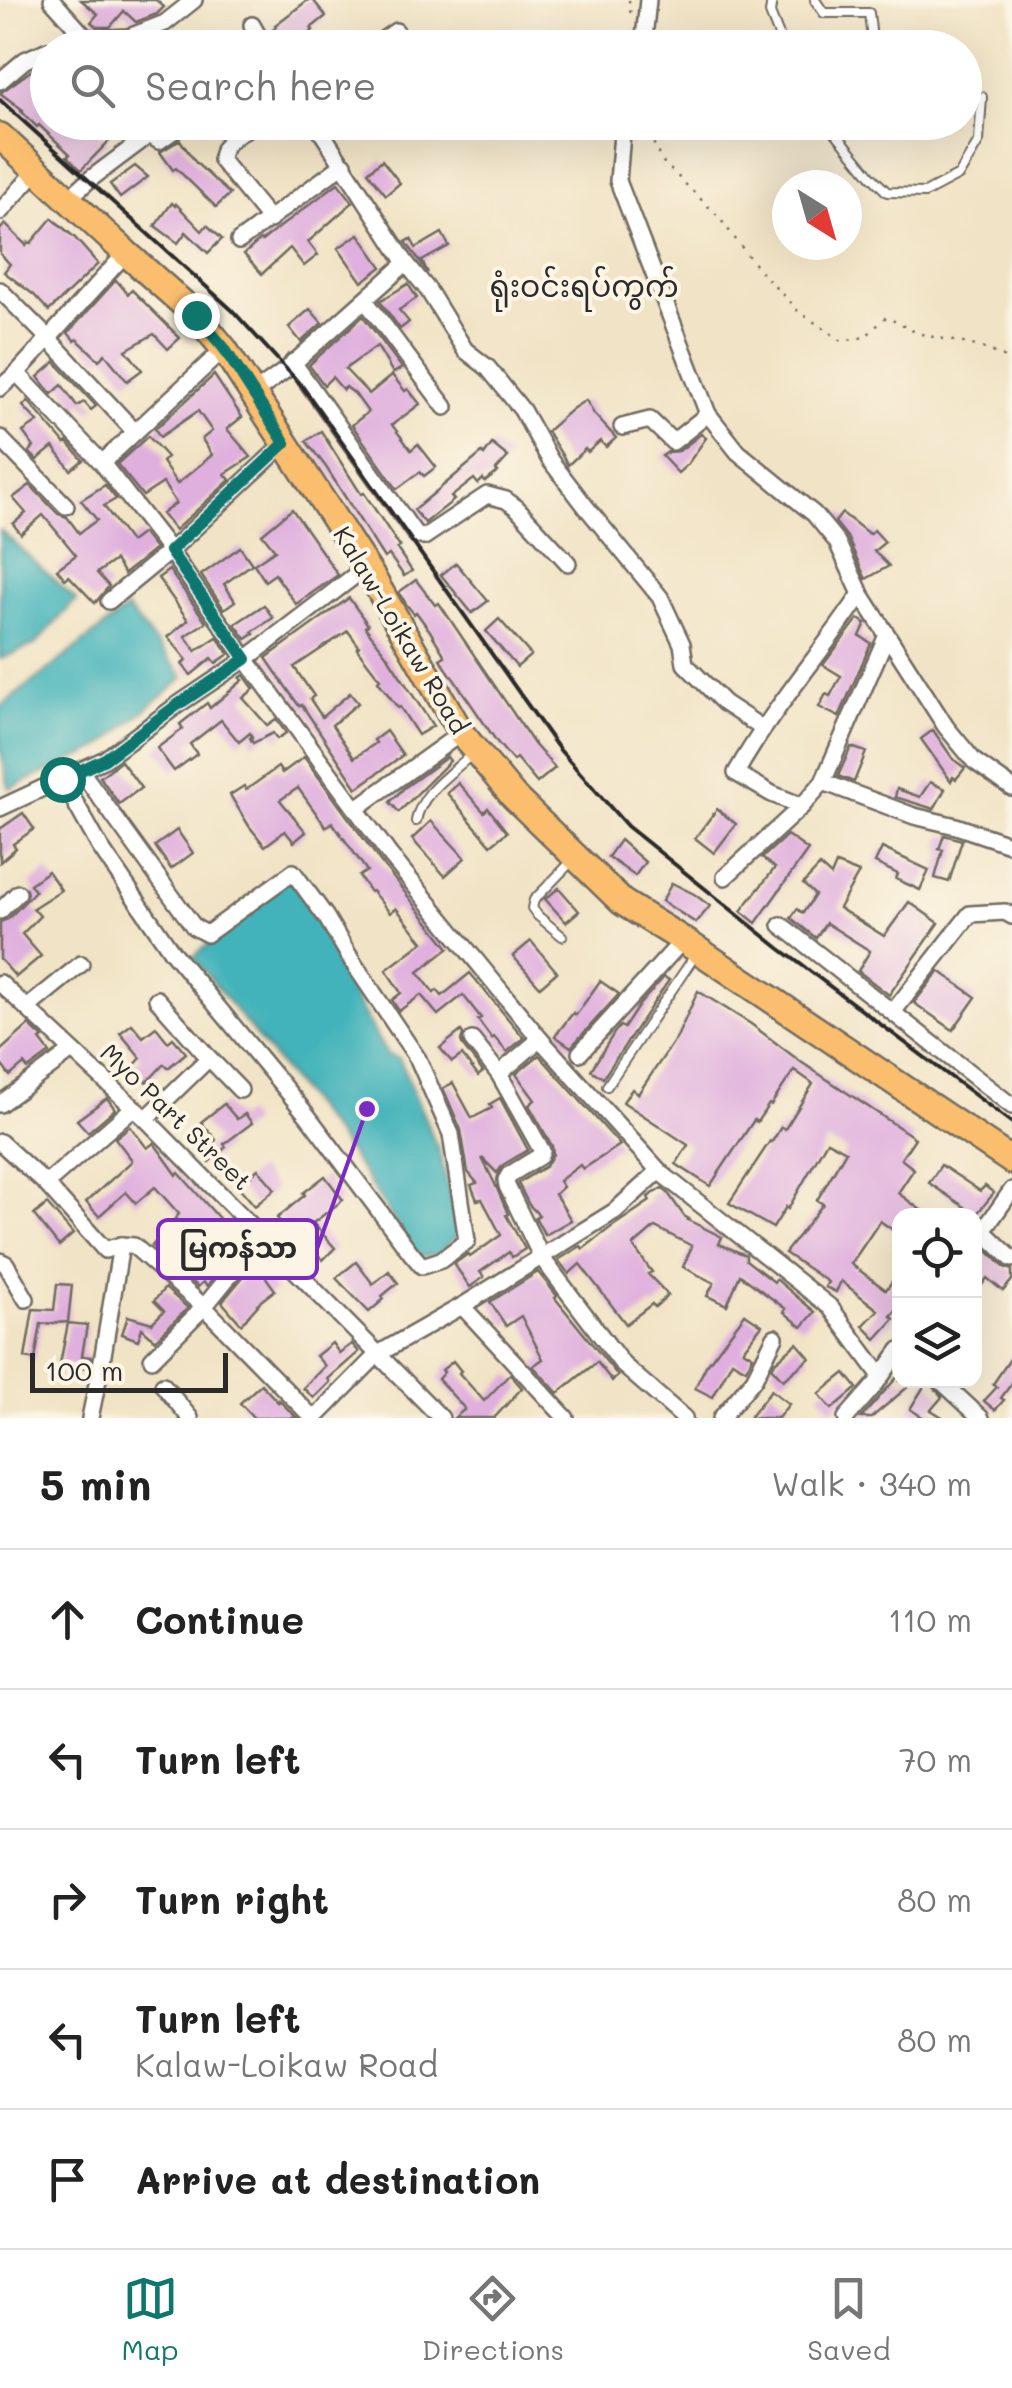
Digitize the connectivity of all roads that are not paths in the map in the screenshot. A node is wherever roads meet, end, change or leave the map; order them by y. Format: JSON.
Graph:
{"nodes":[{"id":1,"x":52,"y":0,"type":"edge"},
{"id":2,"x":648,"y":0,"type":"edge"},
{"id":3,"x":772,"y":0,"type":"edge"},
{"id":4,"x":816,"y":0,"type":"edge"},
{"id":5,"x":186,"y":3,"type":"edge"},
{"id":6,"x":252,"y":25,"type":"dead end"},
{"id":7,"x":71,"y":30,"type":"edge"},
{"id":8,"x":147,"y":30,"type":"edge"},
{"id":9,"x":255,"y":30,"type":"edge"},
{"id":10,"x":645,"y":30,"type":"edge"},
{"id":11,"x":777,"y":30,"type":"edge"},
{"id":12,"x":871,"y":30,"type":"edge"},
{"id":13,"x":30,"y":58,"type":"edge"},
{"id":14,"x":0,"y":81,"type":"edge"},
{"id":15,"x":0,"y":136,"type":"edge"},
{"id":16,"x":132,"y":140,"type":"edge"},
{"id":17,"x":231,"y":140,"type":"edge"},
{"id":18,"x":327,"y":140,"type":"edge"},
{"id":19,"x":621,"y":140,"type":"edge"},
{"id":20,"x":843,"y":140,"type":"edge"},
{"id":21,"x":978,"y":140,"type":"edge"},
{"id":22,"x":344,"y":164,"type":"junction"},
{"id":23,"x":37,"y":170,"type":"junction"},
{"id":24,"x":68,"y":199,"type":"junction"},
{"id":25,"x":0,"y":212,"type":"edge"},
{"id":26,"x":270,"y":220,"type":"junction"},
{"id":27,"x":239,"y":241,"type":"dead end"},
{"id":28,"x":126,"y":253,"type":"junction"},
{"id":29,"x":406,"y":264,"type":"junction"},
{"id":30,"x":0,"y":290,"type":"edge"},
{"id":31,"x":365,"y":300,"type":"junction"},
{"id":32,"x":48,"y":338,"type":"junction"},
{"id":33,"x":224,"y":348,"type":"junction"},
{"id":34,"x":294,"y":362,"type":"junction"},
{"id":35,"x":17,"y":373,"type":"junction"},
{"id":36,"x":0,"y":388,"type":"edge"},
{"id":37,"x":253,"y":394,"type":"junction"},
{"id":38,"x":445,"y":407,"type":"dead end"},
{"id":39,"x":708,"y":414,"type":"junction"},
{"id":40,"x":622,"y":426,"type":"dead end"},
{"id":41,"x":135,"y":432,"type":"junction"},
{"id":42,"x":0,"y":438,"type":"edge"},
{"id":43,"x":285,"y":443,"type":"junction"},
{"id":44,"x":102,"y":463,"type":"junction"},
{"id":45,"x":66,"y":506,"type":"dead end"},
{"id":46,"x":170,"y":551,"type":"junction"},
{"id":47,"x":568,"y":563,"type":"dead end"},
{"id":48,"x":366,"y":567,"type":"junction"},
{"id":49,"x":861,"y":594,"type":"junction"},
{"id":50,"x":108,"y":601,"type":"dead end"},
{"id":51,"x":888,"y":635,"type":"junction"},
{"id":52,"x":246,"y":659,"type":"junction"},
{"id":53,"x":762,"y":728,"type":"junction"},
{"id":54,"x":468,"y":742,"type":"junction"},
{"id":55,"x":80,"y":771,"type":"junction"},
{"id":56,"x":62,"y":779,"type":"junction"},
{"id":57,"x":824,"y":782,"type":"junction"},
{"id":58,"x":1012,"y":788,"type":"edge"},
{"id":59,"x":802,"y":806,"type":"junction"},
{"id":60,"x":0,"y":808,"type":"edge"},
{"id":61,"x":357,"y":808,"type":"junction"},
{"id":62,"x":416,"y":820,"type":"dead end"},
{"id":63,"x":1012,"y":845,"type":"edge"},
{"id":64,"x":576,"y":857,"type":"junction"},
{"id":65,"x":725,"y":877,"type":"dead end"},
{"id":66,"x":18,"y":892,"type":"dead end"},
{"id":67,"x":0,"y":910,"type":"edge"},
{"id":68,"x":1012,"y":916,"type":"edge"},
{"id":69,"x":781,"y":924,"type":"dead end"},
{"id":70,"x":562,"y":936,"type":"dead end"},
{"id":71,"x":691,"y":945,"type":"junction"},
{"id":72,"x":81,"y":964,"type":"dead end"},
{"id":73,"x":0,"y":983,"type":"edge"},
{"id":74,"x":157,"y":1000,"type":"dead end"},
{"id":75,"x":26,"y":1008,"type":"junction"},
{"id":76,"x":893,"y":1012,"type":"junction"},
{"id":77,"x":540,"y":1039,"type":"junction"},
{"id":78,"x":472,"y":1040,"type":"dead end"},
{"id":79,"x":72,"y":1051,"type":"junction"},
{"id":80,"x":580,"y":1053,"type":"dead end"},
{"id":81,"x":209,"y":1058,"type":"junction"},
{"id":82,"x":499,"y":1074,"type":"junction"},
{"id":83,"x":608,"y":1086,"type":"dead end"},
{"id":84,"x":240,"y":1090,"type":"dead end"},
{"id":85,"x":0,"y":1104,"type":"edge"},
{"id":86,"x":1012,"y":1106,"type":"edge"},
{"id":87,"x":132,"y":1108,"type":"junction"},
{"id":88,"x":146,"y":1119,"type":"junction"},
{"id":89,"x":0,"y":1142,"type":"edge"},
{"id":90,"x":1008,"y":1155,"type":"edge"},
{"id":91,"x":659,"y":1171,"type":"junction"},
{"id":92,"x":46,"y":1184,"type":"junction"},
{"id":93,"x":1012,"y":1190,"type":"edge"},
{"id":94,"x":982,"y":1233,"type":"edge"},
{"id":95,"x":262,"y":1236,"type":"junction"},
{"id":96,"x":982,"y":1239,"type":"edge"},
{"id":97,"x":120,"y":1245,"type":"junction"},
{"id":98,"x":542,"y":1258,"type":"junction"},
{"id":99,"x":1012,"y":1259,"type":"edge"},
{"id":100,"x":0,"y":1261,"type":"edge"},
{"id":101,"x":26,"y":1299,"type":"dead end"},
{"id":102,"x":462,"y":1306,"type":"junction"},
{"id":103,"x":204,"y":1307,"type":"junction"},
{"id":104,"x":775,"y":1338,"type":"dead end"},
{"id":105,"x":378,"y":1354,"type":"junction"},
{"id":106,"x":152,"y":1360,"type":"dead end"},
{"id":107,"x":892,"y":1362,"type":"edge"},
{"id":108,"x":882,"y":1376,"type":"junction"},
{"id":109,"x":163,"y":1386,"type":"dead end"},
{"id":110,"x":949,"y":1388,"type":"edge"},
{"id":111,"x":90,"y":1418,"type":"edge"},
{"id":112,"x":190,"y":1418,"type":"edge"},
{"id":113,"x":314,"y":1418,"type":"edge"},
{"id":114,"x":441,"y":1418,"type":"edge"},
{"id":115,"x":566,"y":1418,"type":"edge"},
{"id":116,"x":684,"y":1418,"type":"edge"},
{"id":117,"x":721,"y":1418,"type":"edge"},
{"id":118,"x":846,"y":1418,"type":"edge"},
{"id":119,"x":981,"y":1418,"type":"edge"}],
"edges":[{"from":1,"to":7,"type":"street"},
{"from":2,"to":10,"type":"street"},
{"from":3,"to":11,"type":"lane"},
{"from":4,"to":12,"type":"lane"},
{"from":5,"to":8,"type":"street"},
{"from":6,"to":9,"type":"street"},
{"from":13,"to":14,"type":"street"},
{"from":15,"to":23,"type":"main road","name":"Kalaw-Loikaw Road"},
{"from":16,"to":24,"type":"street"},
{"from":17,"to":26,"type":"street"},
{"from":18,"to":22,"type":"street"},
{"from":19,"to":39,"type":"street"},
{"from":20,"to":21,"type":"lane"},
{"from":22,"to":26,"type":"street"},
{"from":22,"to":29,"type":"street"},
{"from":23,"to":24,"type":"main road","name":"Kalaw-Loikaw Road"},
{"from":23,"to":25,"type":"street"},
{"from":24,"to":28,"type":"main road","name":"Kalaw-Loikaw Road"},
{"from":26,"to":27,"type":"street"},
{"from":28,"to":32,"type":"street"},
{"from":28,"to":33,"type":"main road","name":"Kalaw-Loikaw Road"},
{"from":29,"to":31,"type":"street"},
{"from":29,"to":53,"type":"street"},
{"from":30,"to":32,"type":"street"},
{"from":31,"to":34,"type":"street"},
{"from":31,"to":38,"type":"street"},
{"from":32,"to":35,"type":"street"},
{"from":32,"to":41,"type":"street"},
{"from":33,"to":37,"type":"main road","name":"Kalaw-Loikaw Road"},
{"from":33,"to":41,"type":"street"},
{"from":34,"to":37,"type":"street"},
{"from":34,"to":47,"type":"street"},
{"from":35,"to":36,"type":"street"},
{"from":35,"to":44,"type":"street"},
{"from":37,"to":43,"type":"main road","name":"Kalaw-Loikaw Road"},
{"from":39,"to":40,"type":"street"},
{"from":39,"to":49,"type":"street"},
{"from":41,"to":44,"type":"street"},
{"from":42,"to":45,"type":"street"},
{"from":43,"to":46,"type":"street"},
{"from":43,"to":48,"type":"main road","name":"Kalaw-Loikaw Road"},
{"from":44,"to":46,"type":"street"},
{"from":46,"to":50,"type":"street"},
{"from":46,"to":52,"type":"street"},
{"from":48,"to":52,"type":"street"},
{"from":48,"to":54,"type":"main road","name":"Kalaw-Loikaw Road"},
{"from":49,"to":51,"type":"street"},
{"from":49,"to":53,"type":"street"},
{"from":51,"to":57,"type":"street"},
{"from":51,"to":58,"type":"street"},
{"from":52,"to":55,"type":"street"},
{"from":52,"to":61,"type":"street"},
{"from":53,"to":59,"type":"street"},
{"from":54,"to":61,"type":"street"},
{"from":54,"to":62,"type":"lane"},
{"from":54,"to":64,"type":"main road","name":"Kalaw-Loikaw Road"},
{"from":55,"to":56,"type":"street"},
{"from":55,"to":56,"type":"street"},
{"from":56,"to":60,"type":"street"},
{"from":57,"to":59,"type":"street"},
{"from":57,"to":63,"type":"street"},
{"from":59,"to":65,"type":"street"},
{"from":61,"to":77,"type":"street"},
{"from":64,"to":70,"type":"lane"},
{"from":64,"to":71,"type":"main road","name":"Kalaw-Loikaw Road"},
{"from":66,"to":67,"type":"street"},
{"from":68,"to":76,"type":"street"},
{"from":69,"to":76,"type":"street"},
{"from":71,"to":80,"type":"street"},
{"from":71,"to":83,"type":"lane"},
{"from":71,"to":90,"type":"main road","name":"Kalaw-Loikaw Road"},
{"from":72,"to":75,"type":"street"},
{"from":73,"to":75,"type":"street","name":"Myo Part Street"},
{"from":74,"to":81,"type":"street"},
{"from":75,"to":79,"type":"street","name":"Myo Part Street"},
{"from":76,"to":86,"type":"street"},
{"from":77,"to":82,"type":"street"},
{"from":77,"to":91,"type":"street"},
{"from":78,"to":82,"type":"street"},
{"from":79,"to":85,"type":"street"},
{"from":79,"to":87,"type":"street","name":"Myo Part Street"},
{"from":81,"to":84,"type":"street"},
{"from":81,"to":88,"type":"street"},
{"from":82,"to":98,"type":"street"},
{"from":87,"to":88,"type":"street","name":"Myo Part Street"},
{"from":87,"to":92,"type":"street"},
{"from":88,"to":95,"type":"street","name":"Myo Part Street"},
{"from":89,"to":92,"type":"street"},
{"from":91,"to":98,"type":"street"},
{"from":91,"to":108,"type":"street"},
{"from":92,"to":97,"type":"street"},
{"from":93,"to":94,"type":"street"},
{"from":95,"to":103,"type":"street"},
{"from":95,"to":105,"type":"street","name":"Myo Part Street"},
{"from":96,"to":99,"type":"street"},
{"from":97,"to":103,"type":"street"},
{"from":97,"to":111,"type":"street"},
{"from":98,"to":102,"type":"street"},
{"from":98,"to":116,"type":"street"},
{"from":100,"to":101,"type":"street"},
{"from":102,"to":105,"type":"street"},
{"from":102,"to":115,"type":"street"},
{"from":103,"to":106,"type":"street"},
{"from":103,"to":113,"type":"street"},
{"from":104,"to":117,"type":"street"},
{"from":105,"to":113,"type":"street"},
{"from":105,"to":114,"type":"street","name":"Myo Part Street"},
{"from":107,"to":108,"type":"street"},
{"from":108,"to":118,"type":"street"},
{"from":109,"to":112,"type":"street"},
{"from":110,"to":119,"type":"street"}]}
